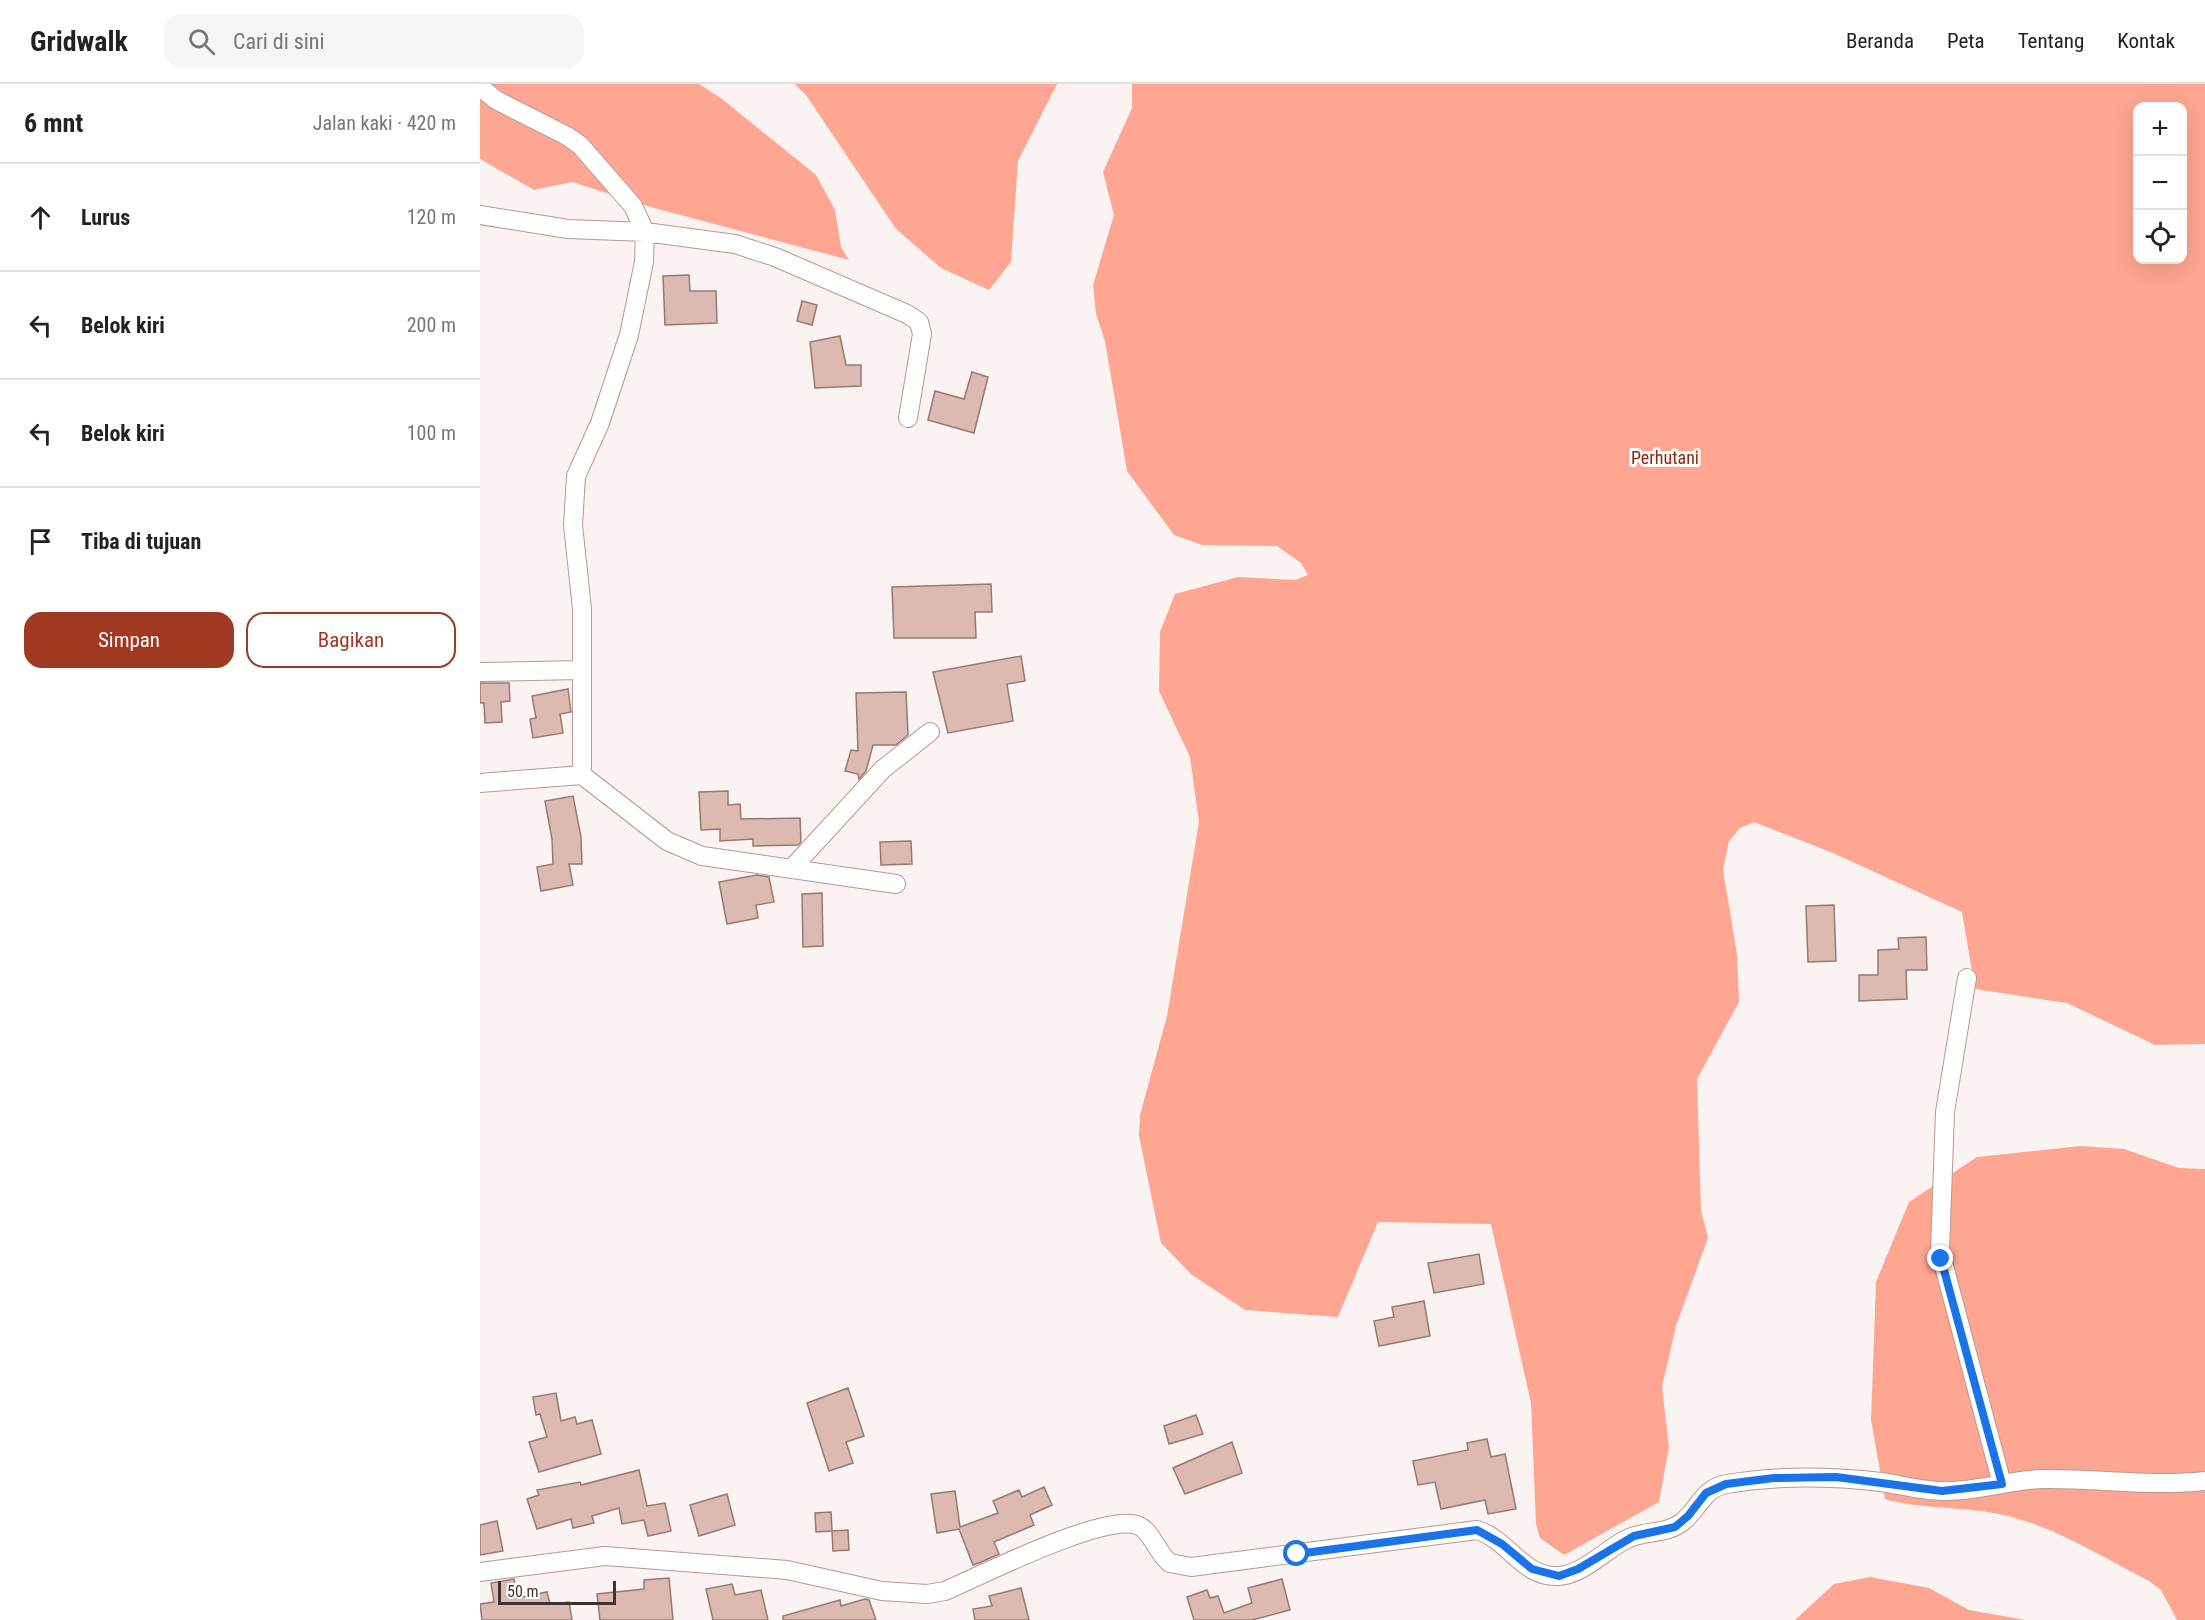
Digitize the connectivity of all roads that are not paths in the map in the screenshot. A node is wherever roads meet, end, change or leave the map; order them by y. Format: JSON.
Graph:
{"nodes":[{"id":1,"x":480,"y":87,"type":"edge"},
{"id":2,"x":480,"y":215,"type":"edge"},
{"id":3,"x":645,"y":232,"type":"junction"},
{"id":4,"x":908,"y":418,"type":"dead end"},
{"id":5,"x":581,"y":669,"type":"junction"},
{"id":6,"x":480,"y":672,"type":"edge"},
{"id":7,"x":930,"y":732,"type":"dead end"},
{"id":8,"x":582,"y":775,"type":"junction"},
{"id":9,"x":480,"y":783,"type":"edge"},
{"id":10,"x":792,"y":868,"type":"junction"},
{"id":11,"x":896,"y":884,"type":"dead end"},
{"id":12,"x":1967,"y":978,"type":"dead end"},
{"id":13,"x":2205,"y":1481,"type":"edge"},
{"id":14,"x":2002,"y":1484,"type":"junction"},
{"id":15,"x":480,"y":1572,"type":"edge"}],
"edges":[{"from":1,"to":3,"type":"street"},
{"from":2,"to":3,"type":"street"},
{"from":3,"to":4,"type":"street"},
{"from":3,"to":5,"type":"street"},
{"from":5,"to":6,"type":"street"},
{"from":5,"to":8,"type":"street"},
{"from":7,"to":10,"type":"street"},
{"from":8,"to":9,"type":"street"},
{"from":8,"to":10,"type":"street"},
{"from":10,"to":11,"type":"street"},
{"from":12,"to":14,"type":"street"},
{"from":13,"to":14,"type":"street"},
{"from":14,"to":15,"type":"street"}]}
